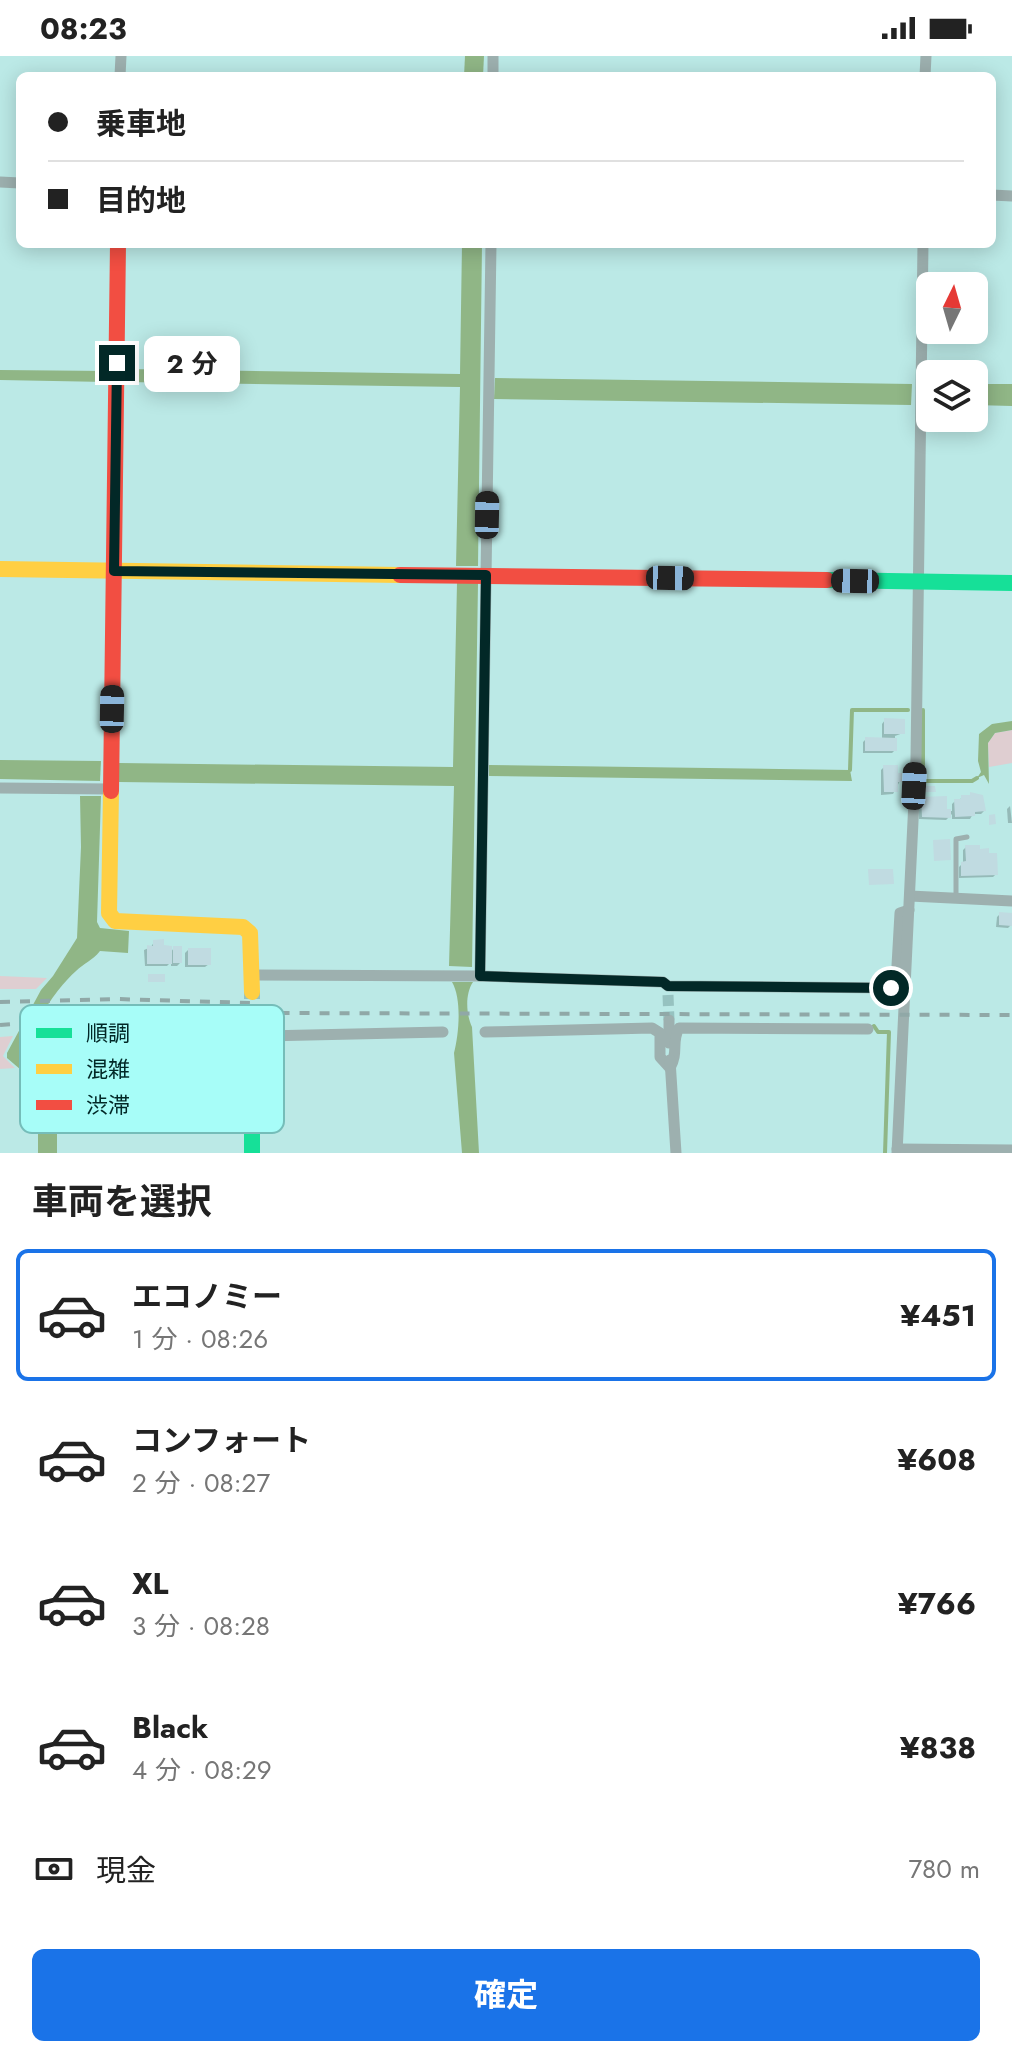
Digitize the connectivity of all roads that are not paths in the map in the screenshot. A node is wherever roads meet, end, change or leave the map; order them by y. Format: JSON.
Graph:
{"nodes":[{"id":1,"x":118,"y":248,"type":"edge"},
{"id":2,"x":491,"y":248,"type":"edge"},
{"id":3,"x":923,"y":248,"type":"edge"},
{"id":4,"x":0,"y":569,"type":"edge"},
{"id":5,"x":114,"y":571,"type":"junction"},
{"id":6,"x":486,"y":575,"type":"junction"},
{"id":7,"x":917,"y":582,"type":"junction"},
{"id":8,"x":1012,"y":583,"type":"edge"},
{"id":9,"x":102,"y":782,"type":"junction"},
{"id":10,"x":0,"y":788,"type":"edge"},
{"id":11,"x":967,"y":837,"type":"dead end"},
{"id":12,"x":910,"y":896,"type":"junction"},
{"id":13,"x":956,"y":897,"type":"junction"},
{"id":14,"x":1012,"y":901,"type":"edge"},
{"id":15,"x":909,"y":910,"type":"junction"},
{"id":16,"x":468,"y":976,"type":"junction"},
{"id":17,"x":252,"y":983,"type":"joint"},
{"id":18,"x":669,"y":1020,"type":"tunnel mouth"},
{"id":19,"x":868,"y":1029,"type":"dead end"},
{"id":20,"x":284,"y":1030,"type":"edge"},
{"id":21,"x":443,"y":1032,"type":"dead end"},
{"id":22,"x":485,"y":1032,"type":"dead end"},
{"id":23,"x":670,"y":1068,"type":"junction"},
{"id":24,"x":1012,"y":1150,"type":"edge"},
{"id":25,"x":897,"y":1151,"type":"edge"},
{"id":26,"x":676,"y":1153,"type":"edge"}],
"edges":[{"from":1,"to":5,"type":"street"},
{"from":2,"to":6,"type":"street"},
{"from":3,"to":7,"type":"street"},
{"from":4,"to":5,"type":"street"},
{"from":5,"to":6,"type":"street"},
{"from":5,"to":9,"type":"street"},
{"from":6,"to":7,"type":"street"},
{"from":6,"to":16,"type":"street"},
{"from":7,"to":8,"type":"street"},
{"from":7,"to":12,"type":"street"},
{"from":9,"to":10,"type":"street"},
{"from":9,"to":17,"type":"street"},
{"from":11,"to":13,"type":"lane"},
{"from":12,"to":13,"type":"street"},
{"from":12,"to":15,"type":"street"},
{"from":13,"to":14,"type":"street"},
{"from":15,"to":16,"type":"street"},
{"from":15,"to":25,"type":"street"},
{"from":16,"to":17,"type":"street"},
{"from":18,"to":23,"type":"street"},
{"from":19,"to":23,"type":"street"},
{"from":20,"to":21,"type":"street"},
{"from":22,"to":23,"type":"street"},
{"from":23,"to":26,"type":"street"},
{"from":24,"to":25,"type":"street"}]}
